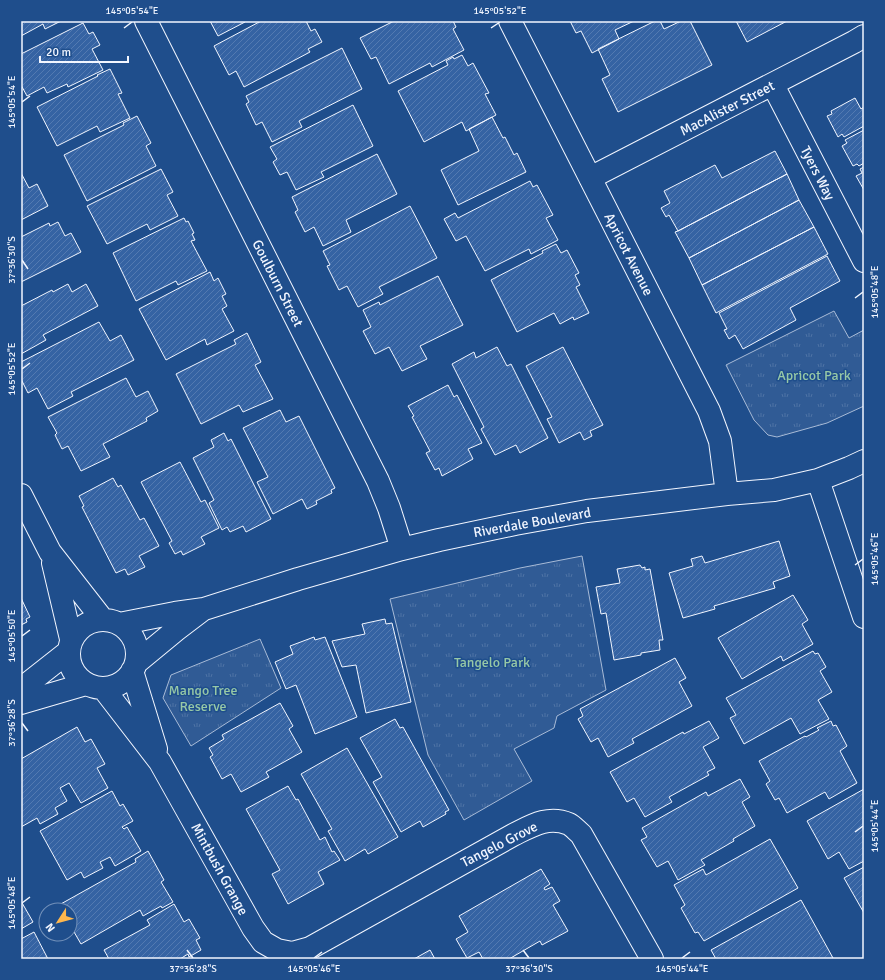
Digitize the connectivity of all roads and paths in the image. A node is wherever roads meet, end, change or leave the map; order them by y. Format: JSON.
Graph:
{"nodes":[{"id":1,"x":146,"y":21,"type":"edge"},
{"id":2,"x":510,"y":21,"type":"edge"},
{"id":3,"x":864,"y":36,"type":"edge"},
{"id":4,"x":773,"y":85,"type":"junction"},
{"id":5,"x":590,"y":178,"type":"junction"},
{"id":6,"x":864,"y":261,"type":"edge"},
{"id":7,"x":864,"y":461,"type":"edge"},
{"id":8,"x":818,"y":480,"type":"junction"},
{"id":9,"x":727,"y":494,"type":"junction"},
{"id":10,"x":21,"y":495,"type":"edge"},
{"id":11,"x":402,"y":549,"type":"junction"},
{"id":12,"x":50,"y":552,"type":"junction"},
{"id":13,"x":204,"y":609,"type":"junction"},
{"id":14,"x":864,"y":617,"type":"edge"},
{"id":15,"x":111,"y":622,"type":"junction"},
{"id":16,"x":70,"y":646,"type":"junction"},
{"id":17,"x":134,"y":667,"type":"junction"},
{"id":18,"x":95,"y":686,"type":"junction"},
{"id":19,"x":21,"y":690,"type":"edge"},
{"id":20,"x":21,"y":703,"type":"edge"},
{"id":21,"x":160,"y":762,"type":"junction"},
{"id":22,"x":292,"y":956,"type":"edge"},
{"id":23,"x":652,"y":959,"type":"edge"}],
"edges":[{"from":1,"to":11,"type":"street","name":"Goulburn Street"},
{"from":2,"to":5,"type":"street","name":"Apricot Avenue"},
{"from":3,"to":4,"type":"street","name":"MacAlister Street"},
{"from":4,"to":5,"type":"street","name":"MacAlister Street"},
{"from":4,"to":6,"type":"street","name":"Tyers Way"},
{"from":5,"to":9,"type":"street","name":"Apricot Avenue"},
{"from":7,"to":8,"type":"street","name":"Riverdale Boulevard"},
{"from":8,"to":9,"type":"street","name":"Riverdale Boulevard"},
{"from":8,"to":14,"type":"street"},
{"from":9,"to":11,"type":"street","name":"Riverdale Boulevard"},
{"from":10,"to":12,"type":"street"},
{"from":11,"to":13,"type":"street","name":"Riverdale Boulevard"},
{"from":12,"to":15,"type":"street"},
{"from":12,"to":16,"type":"street"},
{"from":13,"to":15,"type":"street","name":"Riverdale Boulevard"},
{"from":13,"to":17,"type":"street","name":"Riverdale Boulevard"},
{"from":15,"to":16,"type":"street"},
{"from":15,"to":17,"type":"street"},
{"from":16,"to":18,"type":"street"},
{"from":16,"to":19,"type":"street"},
{"from":17,"to":18,"type":"street"},
{"from":17,"to":21,"type":"street","name":"Mintbush Grange"},
{"from":18,"to":20,"type":"street"},
{"from":18,"to":21,"type":"street","name":"Mintbush Grange"},
{"from":21,"to":22,"type":"street","name":"Mintbush Grange"},
{"from":22,"to":23,"type":"street","name":"Tangelo Grove"}]}
